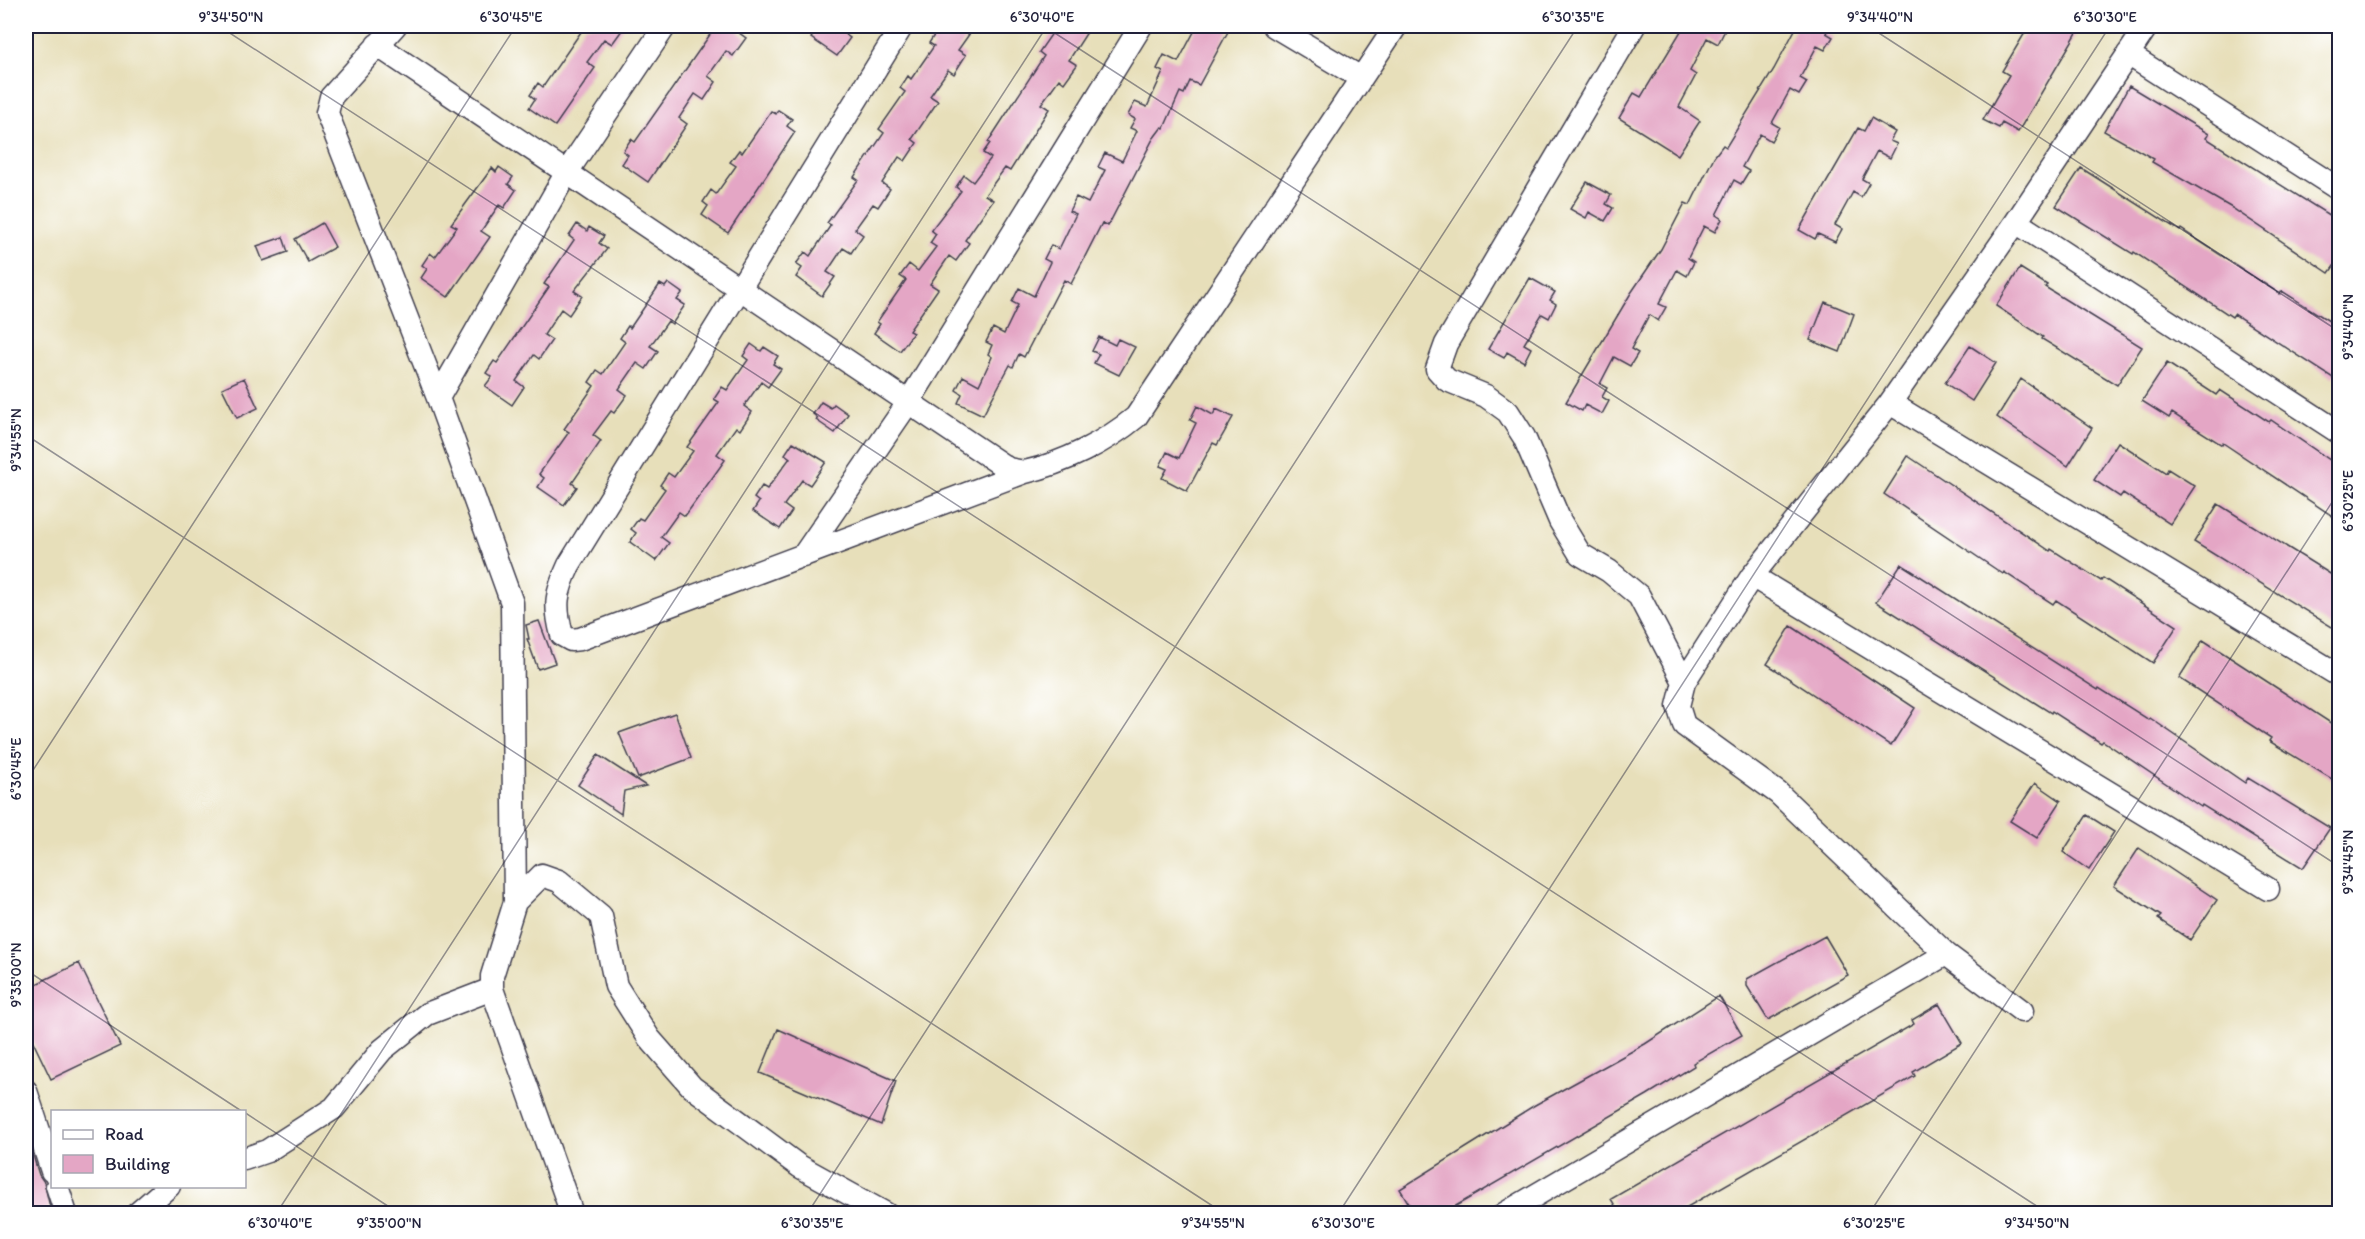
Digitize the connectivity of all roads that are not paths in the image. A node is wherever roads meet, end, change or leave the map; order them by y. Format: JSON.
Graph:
{"nodes":[{"id":1,"x":395,"y":26,"type":"edge"},
{"id":2,"x":665,"y":26,"type":"edge"},
{"id":3,"x":902,"y":26,"type":"edge"},
{"id":4,"x":1141,"y":26,"type":"edge"},
{"id":5,"x":1274,"y":26,"type":"edge"},
{"id":6,"x":1396,"y":26,"type":"edge"},
{"id":7,"x":1634,"y":26,"type":"edge"},
{"id":8,"x":2147,"y":26,"type":"edge"},
{"id":9,"x":377,"y":45,"type":"junction"},
{"id":10,"x":2128,"y":54,"type":"junction"},
{"id":11,"x":1361,"y":78,"type":"junction"},
{"id":12,"x":567,"y":171,"type":"junction"},
{"id":13,"x":2340,"y":189,"type":"edge"},
{"id":14,"x":2016,"y":222,"type":"junction"},
{"id":15,"x":738,"y":289,"type":"junction"},
{"id":16,"x":438,"y":398,"type":"junction"},
{"id":17,"x":1890,"y":403,"type":"junction"},
{"id":18,"x":908,"y":404,"type":"junction"},
{"id":19,"x":2340,"y":433,"type":"edge"},
{"id":20,"x":1025,"y":472,"type":"junction"},
{"id":21,"x":803,"y":556,"type":"junction"},
{"id":22,"x":1752,"y":576,"type":"junction"},
{"id":23,"x":2340,"y":676,"type":"edge"},
{"id":24,"x":1684,"y":682,"type":"junction"},
{"id":25,"x":2268,"y":889,"type":"dead end"},
{"id":26,"x":515,"y":902,"type":"junction"},
{"id":27,"x":1946,"y":954,"type":"junction"},
{"id":28,"x":492,"y":989,"type":"junction"},
{"id":29,"x":2022,"y":1011,"type":"dead end"},
{"id":30,"x":26,"y":1091,"type":"edge"},
{"id":31,"x":246,"y":1158,"type":"edge"},
{"id":32,"x":51,"y":1168,"type":"edge"},
{"id":33,"x":58,"y":1188,"type":"edge"},
{"id":34,"x":167,"y":1188,"type":"edge"},
{"id":35,"x":66,"y":1214,"type":"edge"},
{"id":36,"x":137,"y":1214,"type":"edge"},
{"id":37,"x":572,"y":1214,"type":"edge"},
{"id":38,"x":886,"y":1214,"type":"edge"},
{"id":39,"x":1504,"y":1214,"type":"edge"}],
"edges":[{"from":1,"to":9,"type":"street"},
{"from":2,"to":12,"type":"street"},
{"from":3,"to":15,"type":"street"},
{"from":4,"to":18,"type":"street"},
{"from":5,"to":11,"type":"street"},
{"from":6,"to":11,"type":"street"},
{"from":7,"to":24,"type":"street"},
{"from":8,"to":10,"type":"street"},
{"from":9,"to":12,"type":"street"},
{"from":9,"to":16,"type":"street"},
{"from":10,"to":13,"type":"street"},
{"from":10,"to":14,"type":"street"},
{"from":11,"to":20,"type":"street"},
{"from":12,"to":15,"type":"street"},
{"from":12,"to":16,"type":"street"},
{"from":14,"to":17,"type":"street"},
{"from":14,"to":19,"type":"street"},
{"from":15,"to":18,"type":"street"},
{"from":15,"to":21,"type":"street"},
{"from":16,"to":26,"type":"street"},
{"from":17,"to":22,"type":"street"},
{"from":17,"to":23,"type":"street"},
{"from":18,"to":20,"type":"street"},
{"from":18,"to":21,"type":"street"},
{"from":20,"to":21,"type":"street"},
{"from":22,"to":24,"type":"street"},
{"from":22,"to":25,"type":"street"},
{"from":24,"to":27,"type":"street"},
{"from":26,"to":28,"type":"street"},
{"from":26,"to":38,"type":"street"},
{"from":27,"to":29,"type":"street"},
{"from":27,"to":39,"type":"street"},
{"from":28,"to":31,"type":"street"},
{"from":28,"to":37,"type":"street"},
{"from":30,"to":32,"type":"street"},
{"from":33,"to":35,"type":"street"},
{"from":34,"to":36,"type":"street"}]}
